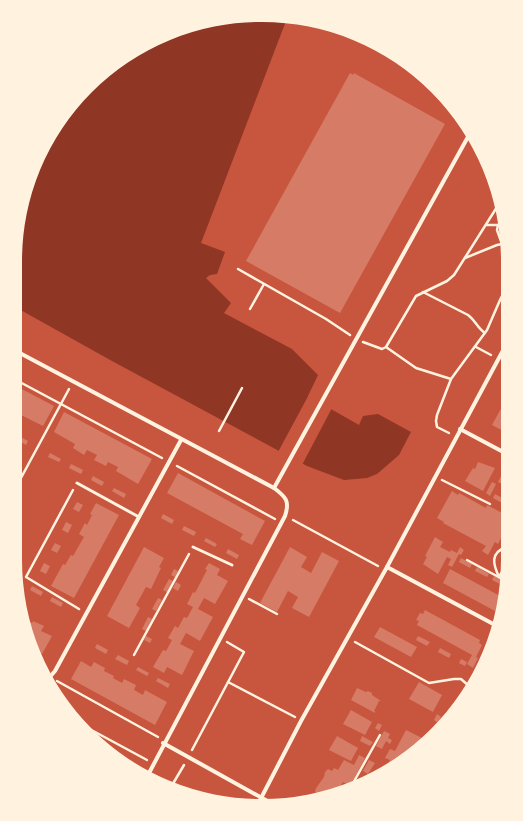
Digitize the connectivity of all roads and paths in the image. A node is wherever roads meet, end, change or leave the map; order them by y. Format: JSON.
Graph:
{"nodes":[{"id":1,"x":467,"y":138,"type":"edge"},
{"id":2,"x":495,"y":210,"type":"edge"},
{"id":3,"x":486,"y":225,"type":"junction"},
{"id":4,"x":498,"y":226,"type":"joint"},
{"id":5,"x":499,"y":237,"type":"edge"},
{"id":6,"x":500,"y":245,"type":"edge"},
{"id":7,"x":465,"y":258,"type":"junction"},
{"id":8,"x":238,"y":269,"type":"dead end"},
{"id":9,"x":264,"y":284,"type":"junction"},
{"id":10,"x":423,"y":292,"type":"junction"},
{"id":11,"x":501,"y":299,"type":"edge"},
{"id":12,"x":250,"y":309,"type":"dead end"},
{"id":13,"x":485,"y":333,"type":"junction"},
{"id":14,"x":356,"y":340,"type":"junction"},
{"id":15,"x":386,"y":347,"type":"junction"},
{"id":16,"x":22,"y":354,"type":"edge"},
{"id":17,"x":501,"y":354,"type":"edge"},
{"id":18,"x":451,"y":379,"type":"junction"},
{"id":19,"x":73,"y":380,"type":"junction"},
{"id":20,"x":22,"y":383,"type":"edge"},
{"id":21,"x":242,"y":388,"type":"dead end"},
{"id":22,"x":61,"y":404,"type":"junction"},
{"id":23,"x":460,"y":429,"type":"junction"},
{"id":24,"x":219,"y":431,"type":"dead end"},
{"id":25,"x":456,"y":437,"type":"junction"},
{"id":26,"x":181,"y":440,"type":"junction"},
{"id":27,"x":501,"y":451,"type":"edge"},
{"id":28,"x":169,"y":461,"type":"junction"},
{"id":29,"x":435,"y":476,"type":"junction"},
{"id":30,"x":22,"y":478,"type":"edge"},
{"id":31,"x":77,"y":483,"type":"joint"},
{"id":32,"x":274,"y":488,"type":"junction"},
{"id":33,"x":490,"y":504,"type":"dead end"},
{"id":34,"x":285,"y":516,"type":"junction"},
{"id":35,"x":139,"y":517,"type":"junction"},
{"id":36,"x":282,"y":522,"type":"junction"},
{"id":37,"x":193,"y":547,"type":"joint"},
{"id":38,"x":501,"y":550,"type":"edge"},
{"id":39,"x":467,"y":560,"type":"dead end"},
{"id":40,"x":232,"y":565,"type":"dead end"},
{"id":41,"x":386,"y":568,"type":"junction"},
{"id":42,"x":499,"y":577,"type":"joint"},
{"id":43,"x":243,"y":596,"type":"junction"},
{"id":44,"x":86,"y":614,"type":"junction"},
{"id":45,"x":277,"y":614,"type":"dead end"},
{"id":46,"x":492,"y":623,"type":"edge"},
{"id":47,"x":220,"y":638,"type":"junction"},
{"id":48,"x":347,"y":638,"type":"junction"},
{"id":49,"x":134,"y":655,"type":"dead end"},
{"id":50,"x":52,"y":675,"type":"edge"},
{"id":51,"x":55,"y":681,"type":"edge"},
{"id":52,"x":228,"y":682,"type":"junction"},
{"id":53,"x":466,"y":684,"type":"edge"},
{"id":54,"x":301,"y":721,"type":"junction"},
{"id":55,"x":96,"y":733,"type":"edge"},
{"id":56,"x":380,"y":735,"type":"dead end"},
{"id":57,"x":164,"y":743,"type":"junction"},
{"id":58,"x":188,"y":757,"type":"junction"},
{"id":59,"x":153,"y":764,"type":"junction"},
{"id":60,"x":150,"y":771,"type":"edge"},
{"id":61,"x":355,"y":780,"type":"edge"},
{"id":62,"x":174,"y":782,"type":"edge"},
{"id":63,"x":262,"y":798,"type":"joint"}],
"edges":[{"from":1,"to":14,"type":"street"},
{"from":2,"to":3,"type":"path"},
{"from":3,"to":4,"type":"path"},
{"from":3,"to":7,"type":"path"},
{"from":4,"to":5,"type":"path"},
{"from":6,"to":7,"type":"path"},
{"from":7,"to":10,"type":"path"},
{"from":8,"to":9,"type":"path"},
{"from":9,"to":12,"type":"path"},
{"from":9,"to":14,"type":"path"},
{"from":10,"to":13,"type":"path"},
{"from":10,"to":15,"type":"path"},
{"from":11,"to":13,"type":"path"},
{"from":13,"to":18,"type":"path"},
{"from":14,"to":15,"type":"path"},
{"from":14,"to":32,"type":"street"},
{"from":15,"to":18,"type":"path"},
{"from":16,"to":19,"type":"street"},
{"from":17,"to":23,"type":"street"},
{"from":18,"to":25,"type":"path"},
{"from":19,"to":22,"type":"path"},
{"from":19,"to":26,"type":"street"},
{"from":20,"to":22,"type":"path"},
{"from":21,"to":24,"type":"path"},
{"from":22,"to":28,"type":"path"},
{"from":22,"to":30,"type":"path"},
{"from":23,"to":25,"type":"street"},
{"from":23,"to":27,"type":"street"},
{"from":25,"to":29,"type":"street"},
{"from":26,"to":28,"type":"street"},
{"from":26,"to":32,"type":"street"},
{"from":28,"to":35,"type":"street"},
{"from":28,"to":36,"type":"path"},
{"from":29,"to":33,"type":"path"},
{"from":29,"to":41,"type":"street"},
{"from":31,"to":35,"type":"lane"},
{"from":31,"to":44,"type":"path"},
{"from":32,"to":34,"type":"street"},
{"from":34,"to":36,"type":"street"},
{"from":34,"to":41,"type":"path"},
{"from":35,"to":44,"type":"street"},
{"from":36,"to":43,"type":"street"},
{"from":37,"to":40,"type":"lane"},
{"from":37,"to":49,"type":"path"},
{"from":38,"to":42,"type":"path"},
{"from":39,"to":42,"type":"path"},
{"from":41,"to":46,"type":"street"},
{"from":41,"to":48,"type":"street"},
{"from":43,"to":45,"type":"path"},
{"from":43,"to":47,"type":"street"},
{"from":44,"to":50,"type":"street"},
{"from":47,"to":52,"type":"path"},
{"from":47,"to":57,"type":"street"},
{"from":48,"to":53,"type":"path"},
{"from":48,"to":54,"type":"street"},
{"from":51,"to":57,"type":"path"},
{"from":52,"to":54,"type":"path"},
{"from":52,"to":58,"type":"path"},
{"from":54,"to":63,"type":"street"},
{"from":55,"to":59,"type":"path"},
{"from":56,"to":61,"type":"path"},
{"from":57,"to":58,"type":"street"},
{"from":57,"to":59,"type":"street"},
{"from":58,"to":62,"type":"path"},
{"from":58,"to":63,"type":"street"},
{"from":59,"to":60,"type":"street"}]}
